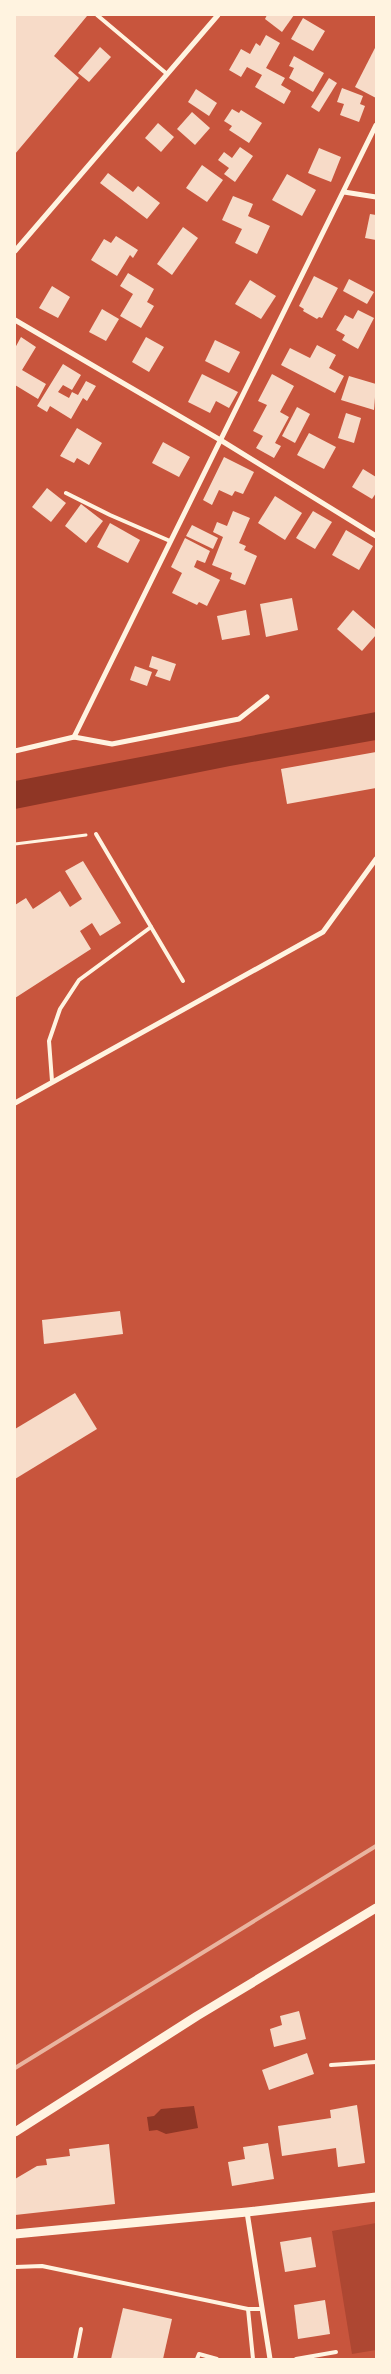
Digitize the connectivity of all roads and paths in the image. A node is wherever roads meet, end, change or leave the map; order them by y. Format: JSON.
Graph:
{"nodes":[{"id":1,"x":98,"y":15,"type":"edge"},
{"id":2,"x":218,"y":15,"type":"edge"},
{"id":3,"x":167,"y":74,"type":"junction"},
{"id":4,"x":376,"y":125,"type":"edge"},
{"id":5,"x":344,"y":192,"type":"junction"},
{"id":6,"x":376,"y":197,"type":"edge"},
{"id":7,"x":15,"y":252,"type":"edge"},
{"id":8,"x":15,"y":320,"type":"edge"},
{"id":9,"x":222,"y":441,"type":"junction"},
{"id":10,"x":66,"y":493,"type":"dead end"},
{"id":11,"x":376,"y":536,"type":"edge"},
{"id":12,"x":170,"y":541,"type":"junction"},
{"id":13,"x":267,"y":697,"type":"dead end"},
{"id":14,"x":74,"y":737,"type":"junction"},
{"id":15,"x":15,"y":751,"type":"edge"},
{"id":16,"x":96,"y":834,"type":"joint"},
{"id":17,"x":15,"y":844,"type":"edge"},
{"id":18,"x":376,"y":859,"type":"edge"},
{"id":19,"x":151,"y":927,"type":"junction"},
{"id":20,"x":182,"y":981,"type":"dead end"},
{"id":21,"x":52,"y":1082,"type":"junction"},
{"id":22,"x":15,"y":1103,"type":"edge"},
{"id":23,"x":376,"y":1908,"type":"edge"},
{"id":24,"x":376,"y":2062,"type":"edge"},
{"id":25,"x":331,"y":2065,"type":"dead end"},
{"id":26,"x":15,"y":2132,"type":"edge"},
{"id":27,"x":376,"y":2197,"type":"edge"},
{"id":28,"x":247,"y":2212,"type":"junction"},
{"id":29,"x":15,"y":2234,"type":"edge"},
{"id":30,"x":15,"y":2267,"type":"edge"},
{"id":31,"x":248,"y":2309,"type":"junction"},
{"id":32,"x":262,"y":2309,"type":"junction"},
{"id":33,"x":81,"y":2330,"type":"dead end"},
{"id":34,"x":336,"y":2352,"type":"dead end"},
{"id":35,"x":75,"y":2359,"type":"edge"},
{"id":36,"x":197,"y":2359,"type":"edge"},
{"id":37,"x":217,"y":2359,"type":"edge"},
{"id":38,"x":253,"y":2359,"type":"edge"},
{"id":39,"x":270,"y":2359,"type":"edge"},
{"id":40,"x":296,"y":2359,"type":"edge"}],
"edges":[{"from":1,"to":3,"type":"lane"},
{"from":2,"to":3,"type":"street"},
{"from":3,"to":7,"type":"street"},
{"from":4,"to":5,"type":"street"},
{"from":5,"to":6,"type":"street"},
{"from":5,"to":9,"type":"street"},
{"from":8,"to":9,"type":"street"},
{"from":9,"to":11,"type":"street"},
{"from":9,"to":12,"type":"street"},
{"from":10,"to":12,"type":"lane"},
{"from":12,"to":14,"type":"street"},
{"from":13,"to":14,"type":"street"},
{"from":14,"to":15,"type":"street"},
{"from":16,"to":17,"type":"path"},
{"from":16,"to":19,"type":"lane"},
{"from":18,"to":21,"type":"street"},
{"from":19,"to":20,"type":"lane"},
{"from":19,"to":21,"type":"lane"},
{"from":21,"to":22,"type":"street"},
{"from":23,"to":26,"type":"street"},
{"from":24,"to":25,"type":"lane"},
{"from":27,"to":28,"type":"street"},
{"from":28,"to":29,"type":"street"},
{"from":28,"to":32,"type":"street"},
{"from":30,"to":31,"type":"lane"},
{"from":31,"to":32,"type":"lane"},
{"from":31,"to":38,"type":"lane"},
{"from":32,"to":39,"type":"street"},
{"from":33,"to":35,"type":"lane"},
{"from":34,"to":40,"type":"lane"},
{"from":36,"to":37,"type":"lane"}]}
